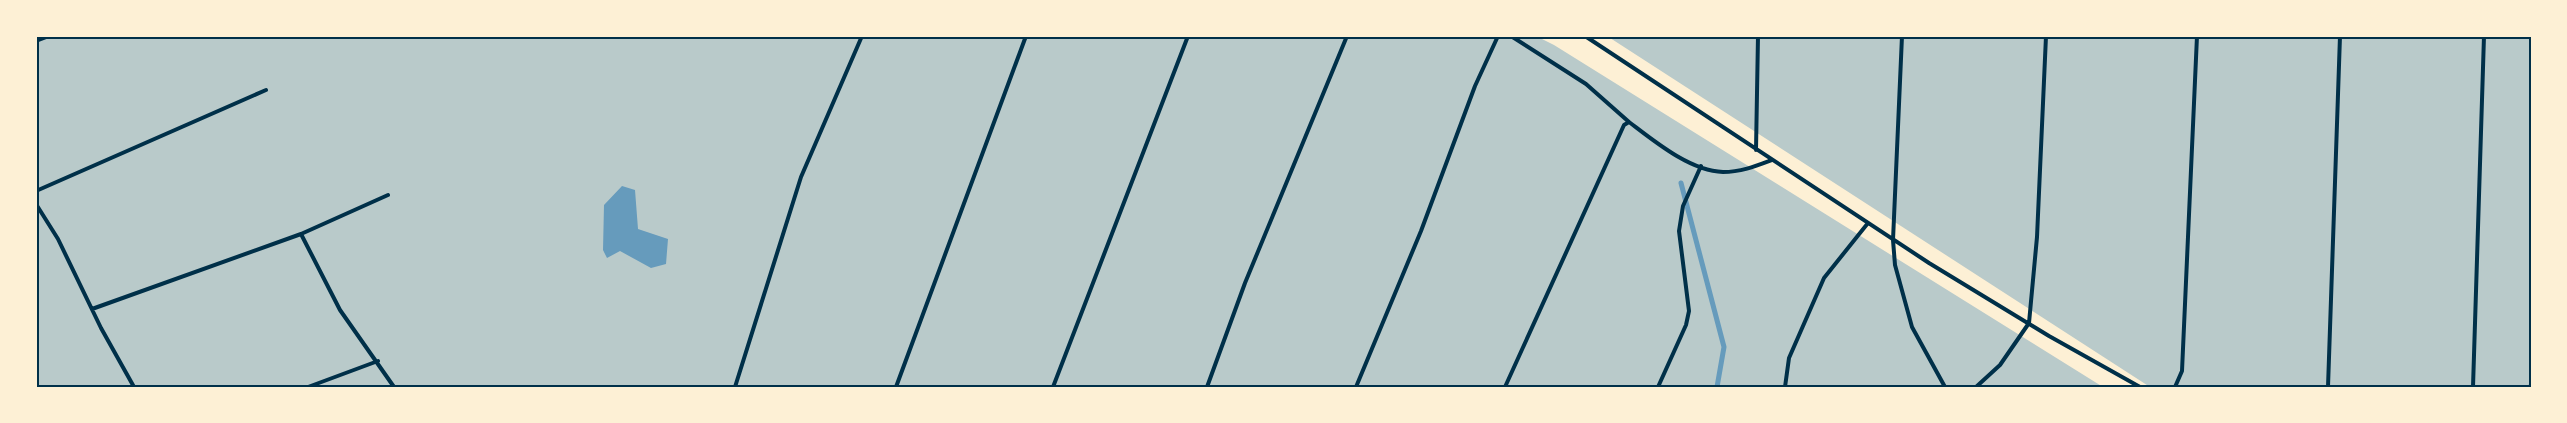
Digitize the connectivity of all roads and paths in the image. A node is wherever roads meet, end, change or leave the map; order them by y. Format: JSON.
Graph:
{"nodes":[{"id":1,"x":49,"y":36,"type":"edge"},
{"id":2,"x":862,"y":36,"type":"edge"},
{"id":3,"x":1026,"y":36,"type":"edge"},
{"id":4,"x":1188,"y":36,"type":"edge"},
{"id":5,"x":1347,"y":36,"type":"edge"},
{"id":6,"x":1498,"y":36,"type":"edge"},
{"id":7,"x":1511,"y":36,"type":"edge"},
{"id":8,"x":1585,"y":36,"type":"edge"},
{"id":9,"x":1758,"y":36,"type":"edge"},
{"id":10,"x":1902,"y":36,"type":"edge"},
{"id":11,"x":2046,"y":36,"type":"edge"},
{"id":12,"x":2197,"y":36,"type":"edge"},
{"id":13,"x":2340,"y":36,"type":"edge"},
{"id":14,"x":2484,"y":36,"type":"edge"},
{"id":15,"x":1591,"y":38,"type":"edge"},
{"id":16,"x":36,"y":41,"type":"edge"},
{"id":17,"x":266,"y":90,"type":"dead end"},
{"id":18,"x":1629,"y":122,"type":"junction"},
{"id":19,"x":1756,"y":150,"type":"junction"},
{"id":20,"x":1772,"y":160,"type":"junction"},
{"id":21,"x":1700,"y":166,"type":"junction"},
{"id":22,"x":36,"y":191,"type":"edge"},
{"id":23,"x":388,"y":195,"type":"dead end"},
{"id":24,"x":36,"y":204,"type":"edge"},
{"id":25,"x":1868,"y":223,"type":"junction"},
{"id":26,"x":301,"y":234,"type":"junction"},
{"id":27,"x":1894,"y":240,"type":"junction"},
{"id":28,"x":92,"y":309,"type":"junction"},
{"id":29,"x":2029,"y":323,"type":"junction"},
{"id":30,"x":378,"y":361,"type":"junction"},
{"id":31,"x":134,"y":387,"type":"edge"},
{"id":32,"x":308,"y":387,"type":"edge"},
{"id":33,"x":394,"y":387,"type":"edge"},
{"id":34,"x":735,"y":387,"type":"edge"},
{"id":35,"x":896,"y":387,"type":"edge"},
{"id":36,"x":1053,"y":387,"type":"edge"},
{"id":37,"x":1207,"y":387,"type":"edge"},
{"id":38,"x":1356,"y":387,"type":"edge"},
{"id":39,"x":1505,"y":387,"type":"edge"},
{"id":40,"x":1658,"y":387,"type":"edge"},
{"id":41,"x":1785,"y":387,"type":"edge"},
{"id":42,"x":1945,"y":387,"type":"edge"},
{"id":43,"x":1976,"y":387,"type":"edge"},
{"id":44,"x":2140,"y":387,"type":"edge"},
{"id":45,"x":2175,"y":387,"type":"edge"},
{"id":46,"x":2328,"y":387,"type":"edge"},
{"id":47,"x":2473,"y":387,"type":"edge"}],
"edges":[{"from":1,"to":16,"type":"lane"},
{"from":2,"to":34,"type":"lane"},
{"from":3,"to":35,"type":"lane"},
{"from":4,"to":36,"type":"lane"},
{"from":5,"to":37,"type":"lane"},
{"from":6,"to":38,"type":"lane"},
{"from":7,"to":18,"type":"lane"},
{"from":8,"to":15,"type":"lane"},
{"from":9,"to":19,"type":"lane"},
{"from":10,"to":27,"type":"lane"},
{"from":11,"to":29,"type":"lane"},
{"from":12,"to":45,"type":"lane"},
{"from":13,"to":46,"type":"lane"},
{"from":14,"to":47,"type":"lane"},
{"from":15,"to":19,"type":"lane"},
{"from":17,"to":22,"type":"lane"},
{"from":18,"to":21,"type":"lane"},
{"from":18,"to":39,"type":"lane"},
{"from":19,"to":20,"type":"lane"},
{"from":20,"to":21,"type":"lane"},
{"from":20,"to":25,"type":"lane"},
{"from":21,"to":40,"type":"lane"},
{"from":23,"to":26,"type":"lane"},
{"from":24,"to":28,"type":"lane"},
{"from":25,"to":27,"type":"lane"},
{"from":25,"to":41,"type":"lane"},
{"from":26,"to":28,"type":"lane"},
{"from":26,"to":30,"type":"lane"},
{"from":27,"to":29,"type":"lane"},
{"from":27,"to":42,"type":"lane"},
{"from":28,"to":31,"type":"lane"},
{"from":29,"to":43,"type":"lane"},
{"from":29,"to":44,"type":"lane"},
{"from":30,"to":32,"type":"lane"},
{"from":30,"to":33,"type":"lane"}]}
